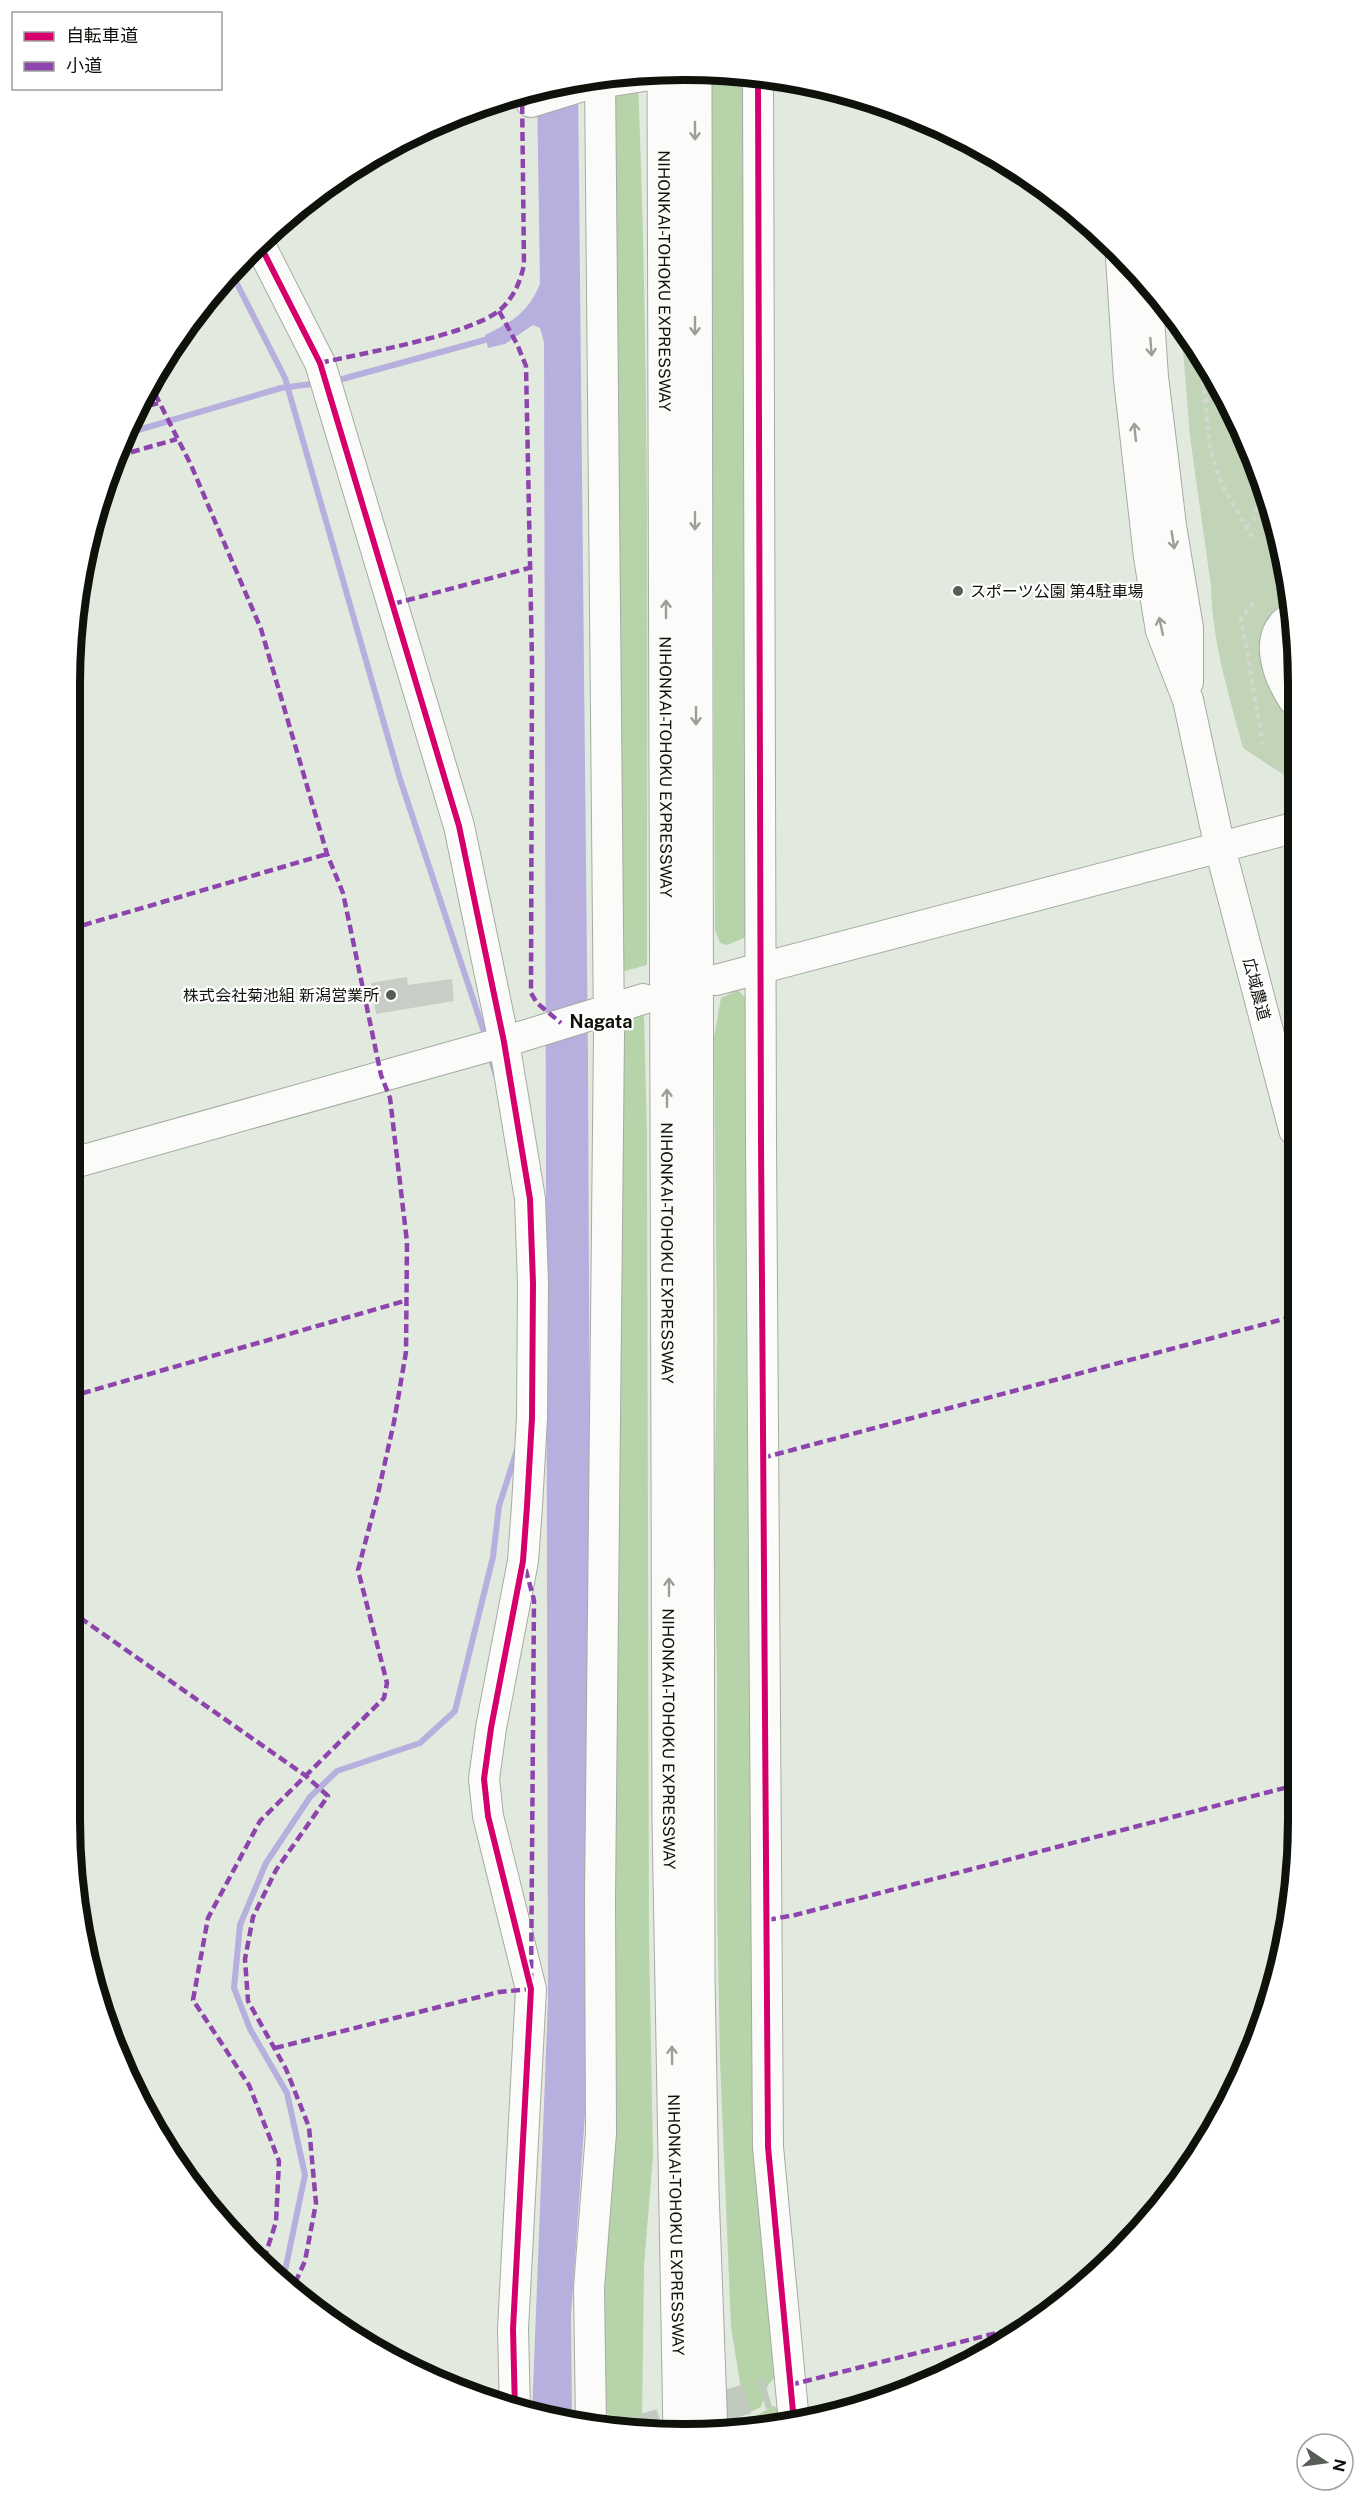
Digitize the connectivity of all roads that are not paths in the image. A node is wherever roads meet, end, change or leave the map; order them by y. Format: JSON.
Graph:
{"nodes":[{"id":1,"x":695,"y":80,"type":"edge"},
{"id":2,"x":654,"y":81,"type":"edge"},
{"id":3,"x":758,"y":85,"type":"edge"},
{"id":4,"x":595,"y":87,"type":"edge"},
{"id":5,"x":566,"y":91,"type":"edge"},
{"id":6,"x":531,"y":102,"type":"dead end"},
{"id":7,"x":262,"y":250,"type":"edge"},
{"id":8,"x":1122,"y":267,"type":"edge"},
{"id":9,"x":1148,"y":297,"type":"edge"},
{"id":10,"x":1284,"y":625,"type":"edge"},
{"id":11,"x":1288,"y":691,"type":"edge"},
{"id":12,"x":1188,"y":700,"type":"junction"},
{"id":13,"x":1288,"y":829,"type":"edge"},
{"id":14,"x":1220,"y":848,"type":"junction"},
{"id":15,"x":760,"y":966,"type":"junction"},
{"id":16,"x":716,"y":980,"type":"dead end"},
{"id":17,"x":644,"y":999,"type":"dead end"},
{"id":18,"x":605,"y":1012,"type":"junction"},
{"id":19,"x":493,"y":1045,"type":"junction"},
{"id":20,"x":1288,"y":1107,"type":"edge"},
{"id":21,"x":80,"y":1161,"type":"edge"},
{"id":22,"x":688,"y":2183,"type":"junction"},
{"id":23,"x":515,"y":2400,"type":"edge"},
{"id":24,"x":791,"y":2415,"type":"edge"},
{"id":25,"x":591,"y":2417,"type":"edge"},
{"id":26,"x":710,"y":2423,"type":"edge"},
{"id":27,"x":726,"y":2423,"type":"edge"},
{"id":28,"x":669,"y":2424,"type":"edge"},
{"id":29,"x":680,"y":2424,"type":"edge"}],
"edges":[{"from":1,"to":22,"type":"highway","name":"NIHONKAI-TOHOKU EXPRESSWAY","one_way":true},
{"from":22,"to":2,"type":"highway","name":"NIHONKAI-TOHOKU EXPRESSWAY","one_way":true},
{"from":3,"to":15,"type":"street"},
{"from":4,"to":18,"type":"street"},
{"from":5,"to":6,"type":"street"},
{"from":7,"to":19,"type":"street"},
{"from":12,"to":8,"type":"street","one_way":true},
{"from":9,"to":12,"type":"street","one_way":true},
{"from":10,"to":11,"type":"street"},
{"from":12,"to":14,"type":"street","name":"広域農道"},
{"from":13,"to":14,"type":"street"},
{"from":14,"to":15,"type":"street"},
{"from":14,"to":20,"type":"street","name":"広域農道"},
{"from":15,"to":16,"type":"street"},
{"from":15,"to":24,"type":"street"},
{"from":17,"to":18,"type":"street"},
{"from":18,"to":19,"type":"street"},
{"from":18,"to":25,"type":"street"},
{"from":19,"to":21,"type":"street"},
{"from":19,"to":23,"type":"street"},
{"from":22,"to":26,"type":"highway","name":"NIHONKAI-TOHOKU EXPRESSWAY"},
{"from":22,"to":27,"type":"highway"},
{"from":22,"to":28,"type":"highway"},
{"from":22,"to":29,"type":"highway","name":"NIHONKAI-TOHOKU EXPRESSWAY"}]}
